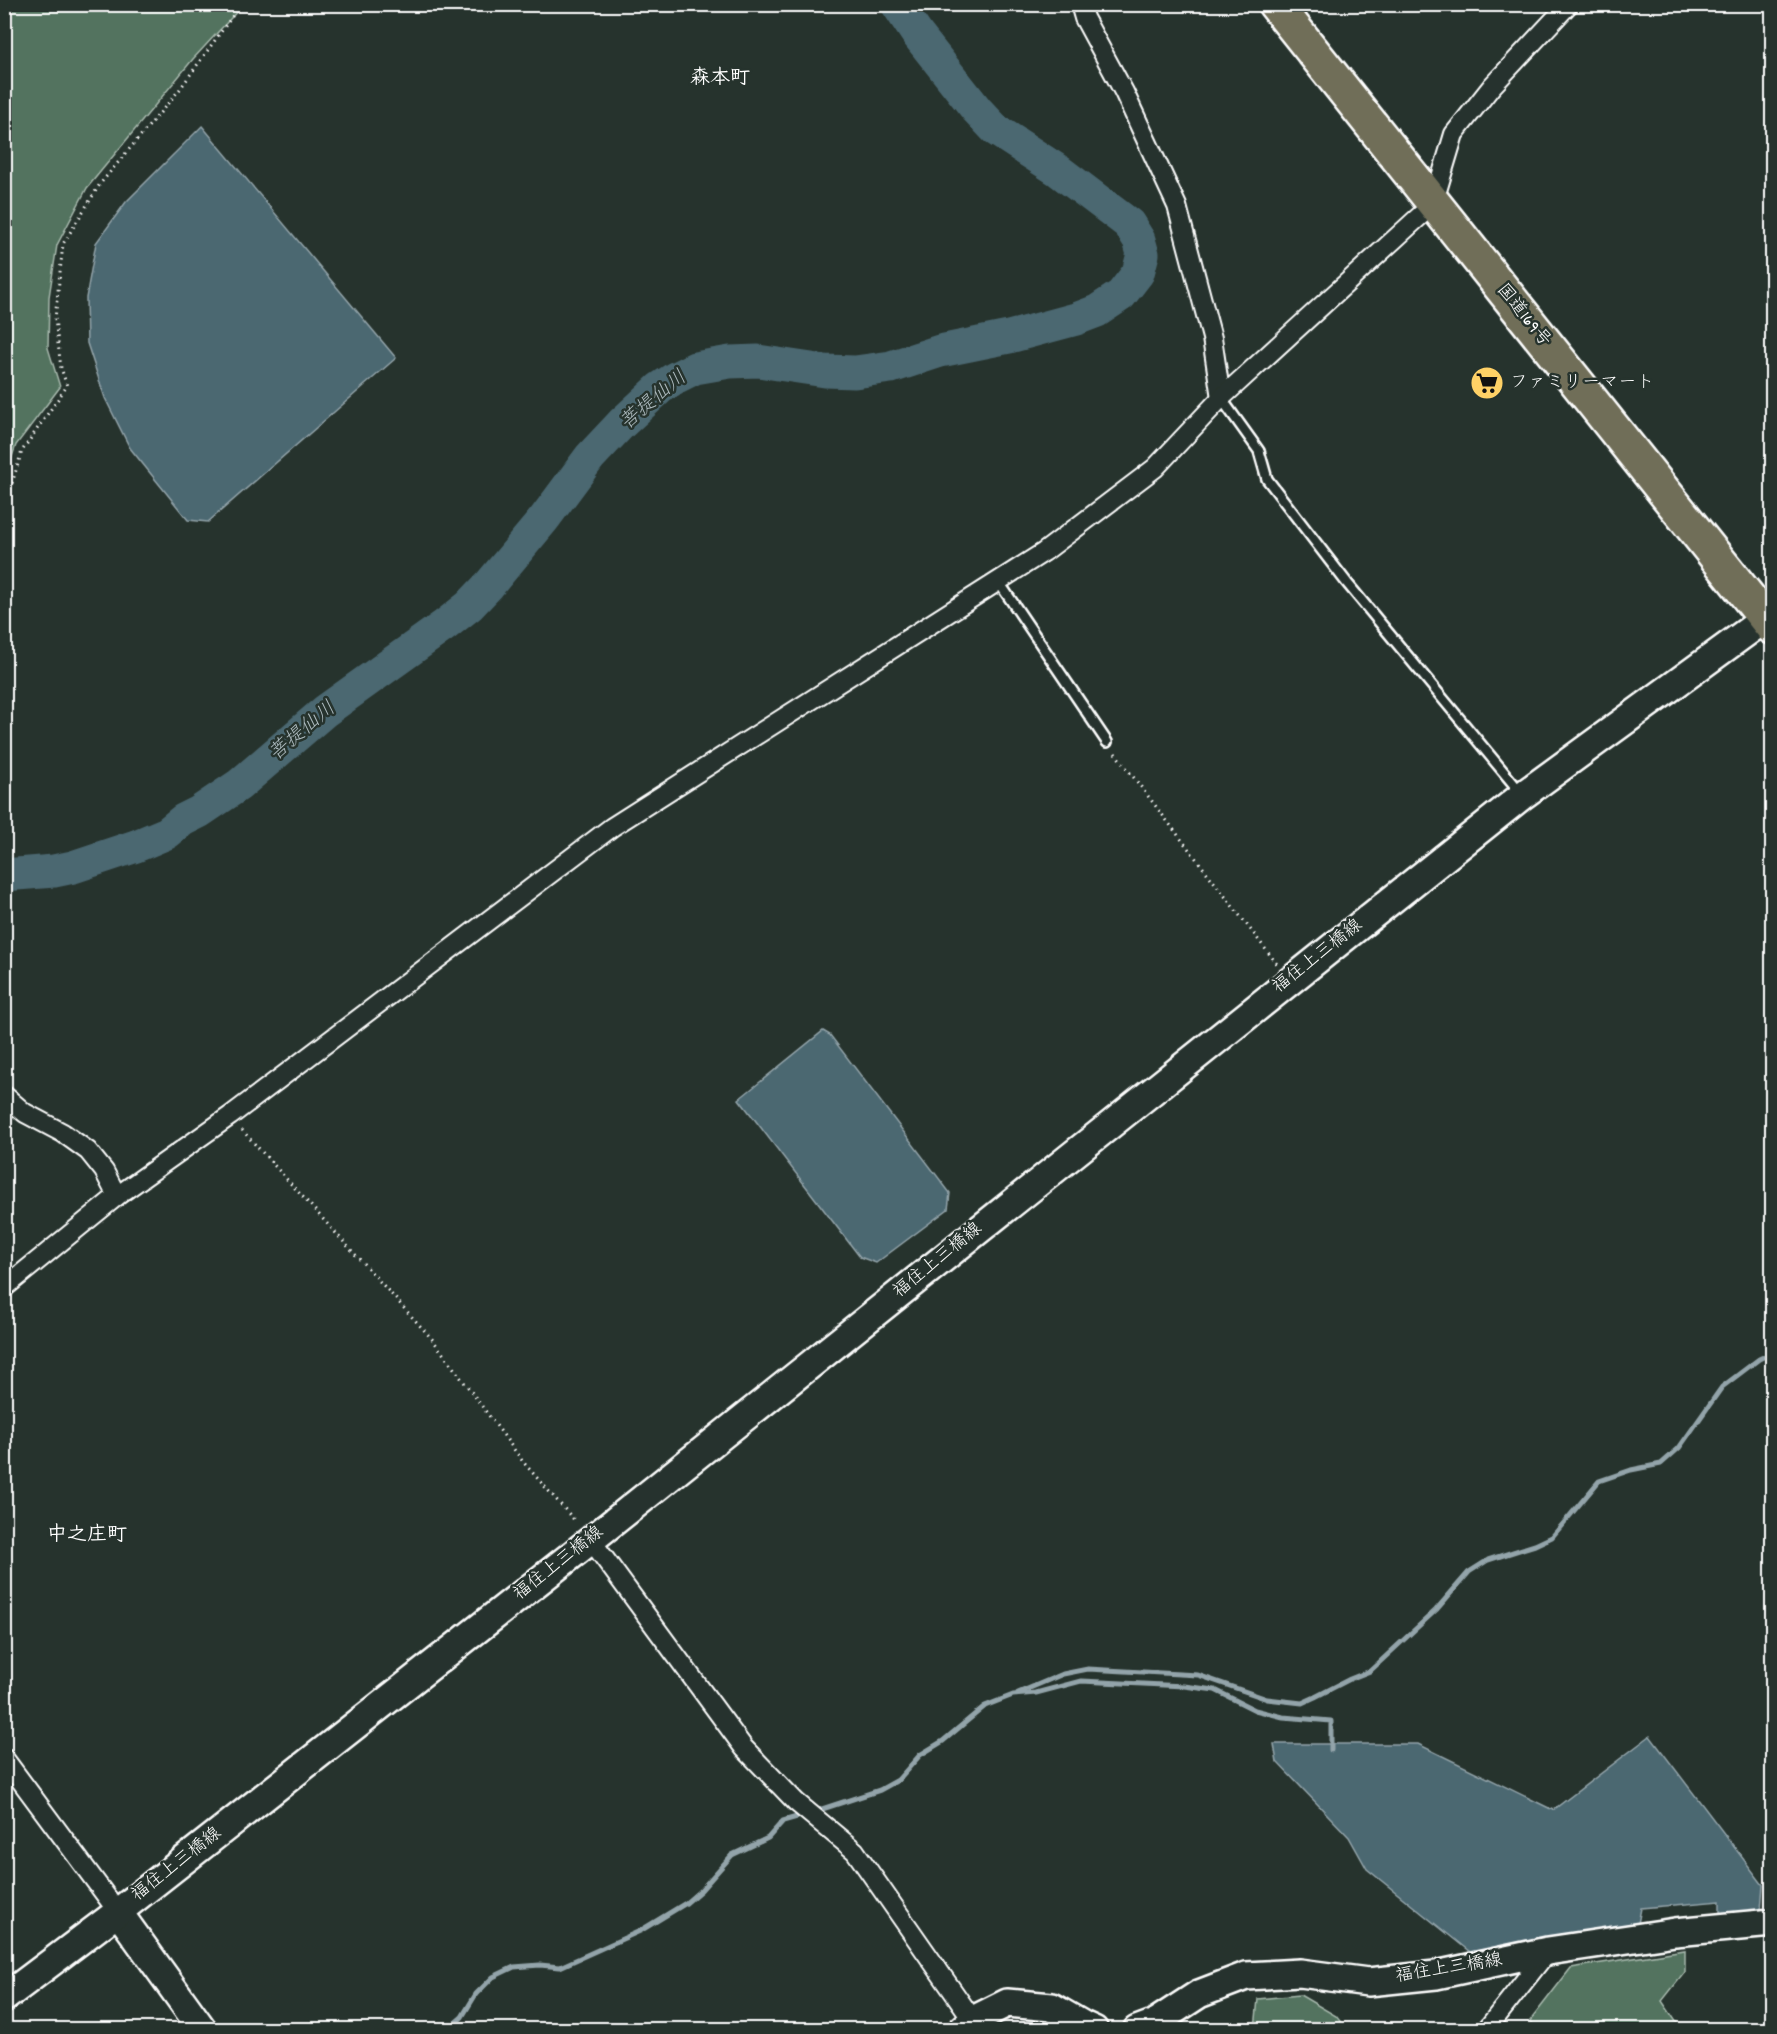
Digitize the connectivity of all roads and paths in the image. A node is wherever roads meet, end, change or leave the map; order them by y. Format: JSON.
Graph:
{"nodes":[{"id":1,"x":242,"y":4,"type":"edge"},
{"id":2,"x":1080,"y":4,"type":"edge"},
{"id":3,"x":1275,"y":4,"type":"edge"},
{"id":4,"x":1569,"y":4,"type":"edge"},
{"id":5,"x":1433,"y":204,"type":"junction"},
{"id":6,"x":1221,"y":398,"type":"junction"},
{"id":7,"x":4,"y":499,"type":"edge"},
{"id":8,"x":998,"y":581,"type":"junction"},
{"id":9,"x":1769,"y":623,"type":"edge"},
{"id":10,"x":1107,"y":742,"type":"joint"},
{"id":11,"x":1523,"y":795,"type":"junction"},
{"id":12,"x":1290,"y":980,"type":"junction"},
{"id":13,"x":4,"y":1095,"type":"edge"},
{"id":14,"x":230,"y":1116,"type":"junction"},
{"id":15,"x":117,"y":1196,"type":"junction"},
{"id":16,"x":4,"y":1288,"type":"edge"},
{"id":17,"x":591,"y":1540,"type":"junction"},
{"id":18,"x":4,"y":1758,"type":"edge"},
{"id":19,"x":118,"y":1912,"type":"junction"},
{"id":20,"x":1773,"y":1923,"type":"edge"},
{"id":21,"x":1548,"y":1952,"type":"junction"},
{"id":22,"x":4,"y":1998,"type":"edge"},
{"id":23,"x":968,"y":2025,"type":"edge"},
{"id":24,"x":203,"y":2030,"type":"edge"},
{"id":25,"x":1094,"y":2030,"type":"edge"},
{"id":26,"x":1137,"y":2030,"type":"edge"},
{"id":27,"x":1486,"y":2030,"type":"edge"}],
"edges":[{"from":1,"to":7,"type":"path"},
{"from":2,"to":6,"type":"street"},
{"from":3,"to":5,"type":"highway","name":"国道169号"},
{"from":4,"to":5,"type":"street"},
{"from":5,"to":6,"type":"street"},
{"from":5,"to":9,"type":"highway","name":"国道169号"},
{"from":6,"to":8,"type":"street"},
{"from":6,"to":11,"type":"lane"},
{"from":8,"to":10,"type":"lane"},
{"from":8,"to":14,"type":"street"},
{"from":9,"to":11,"type":"main road","name":"福住上三橋線"},
{"from":10,"to":12,"type":"path"},
{"from":11,"to":12,"type":"main road","name":"福住上三橋線"},
{"from":12,"to":17,"type":"main road","name":"福住上三橋線"},
{"from":13,"to":15,"type":"street"},
{"from":14,"to":15,"type":"street"},
{"from":14,"to":17,"type":"path"},
{"from":15,"to":16,"type":"street"},
{"from":17,"to":19,"type":"main road","name":"福住上三橋線"},
{"from":17,"to":23,"type":"street"},
{"from":18,"to":19,"type":"street"},
{"from":19,"to":22,"type":"main road","name":"福住上三橋線"},
{"from":19,"to":24,"type":"main road","name":"福住上三橋線"},
{"from":20,"to":21,"type":"main road","name":"福住上三橋線"},
{"from":21,"to":26,"type":"main road","name":"福住上三橋線"},
{"from":21,"to":27,"type":"street"},
{"from":23,"to":25,"type":"main road"}]}
